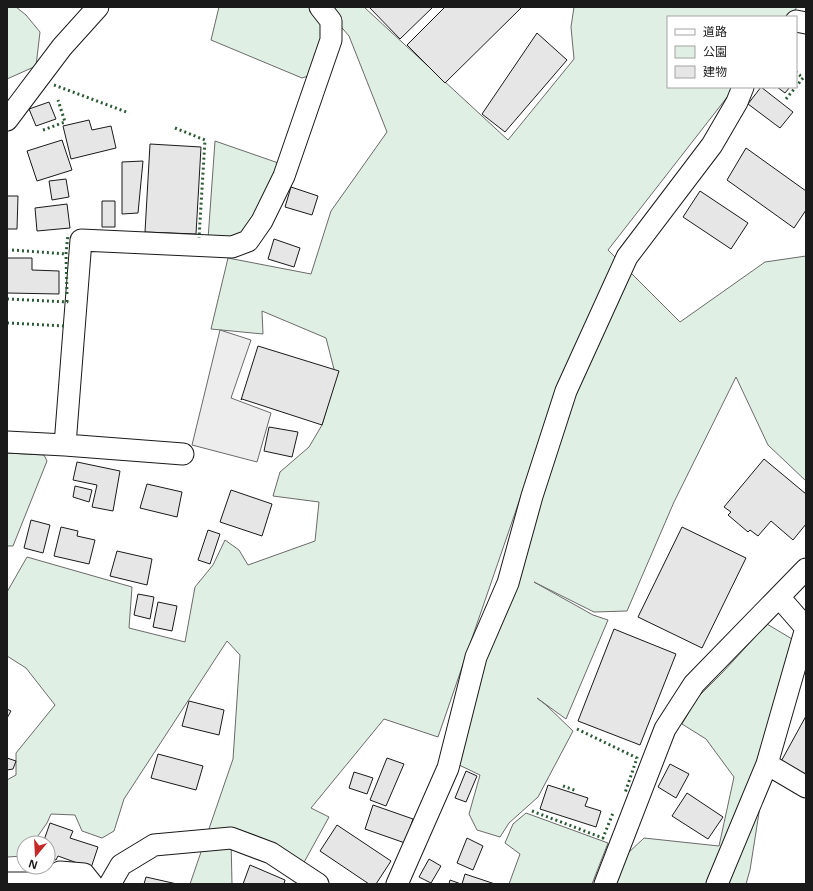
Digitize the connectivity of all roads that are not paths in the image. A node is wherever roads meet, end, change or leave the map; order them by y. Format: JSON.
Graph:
{"nodes":[{"id":1,"x":98,"y":7,"type":"edge"},
{"id":2,"x":320,"y":7,"type":"edge"},
{"id":3,"x":743,"y":88,"type":"edge"},
{"id":4,"x":7,"y":120,"type":"edge"},
{"id":5,"x":7,"y":442,"type":"edge"},
{"id":6,"x":65,"y":445,"type":"junction"},
{"id":7,"x":183,"y":454,"type":"dead end"},
{"id":8,"x":806,"y":569,"type":"edge"},
{"id":9,"x":779,"y":597,"type":"junction"},
{"id":10,"x":806,"y":628,"type":"edge"},
{"id":11,"x":767,"y":764,"type":"junction"},
{"id":12,"x":806,"y":787,"type":"edge"},
{"id":13,"x":7,"y":883,"type":"edge"},
{"id":14,"x":92,"y":884,"type":"edge"},
{"id":15,"x":110,"y":884,"type":"edge"},
{"id":16,"x":318,"y":884,"type":"edge"},
{"id":17,"x":397,"y":884,"type":"edge"},
{"id":18,"x":605,"y":884,"type":"edge"},
{"id":19,"x":717,"y":884,"type":"edge"}],
"edges":[{"from":1,"to":4,"type":"street"},
{"from":2,"to":6,"type":"street"},
{"from":3,"to":17,"type":"street"},
{"from":5,"to":6,"type":"street"},
{"from":6,"to":7,"type":"street"},
{"from":8,"to":9,"type":"street"},
{"from":9,"to":10,"type":"street"},
{"from":9,"to":18,"type":"street"},
{"from":10,"to":11,"type":"street"},
{"from":11,"to":12,"type":"street"},
{"from":11,"to":19,"type":"street"},
{"from":13,"to":14,"type":"street"},
{"from":15,"to":16,"type":"street"}]}
